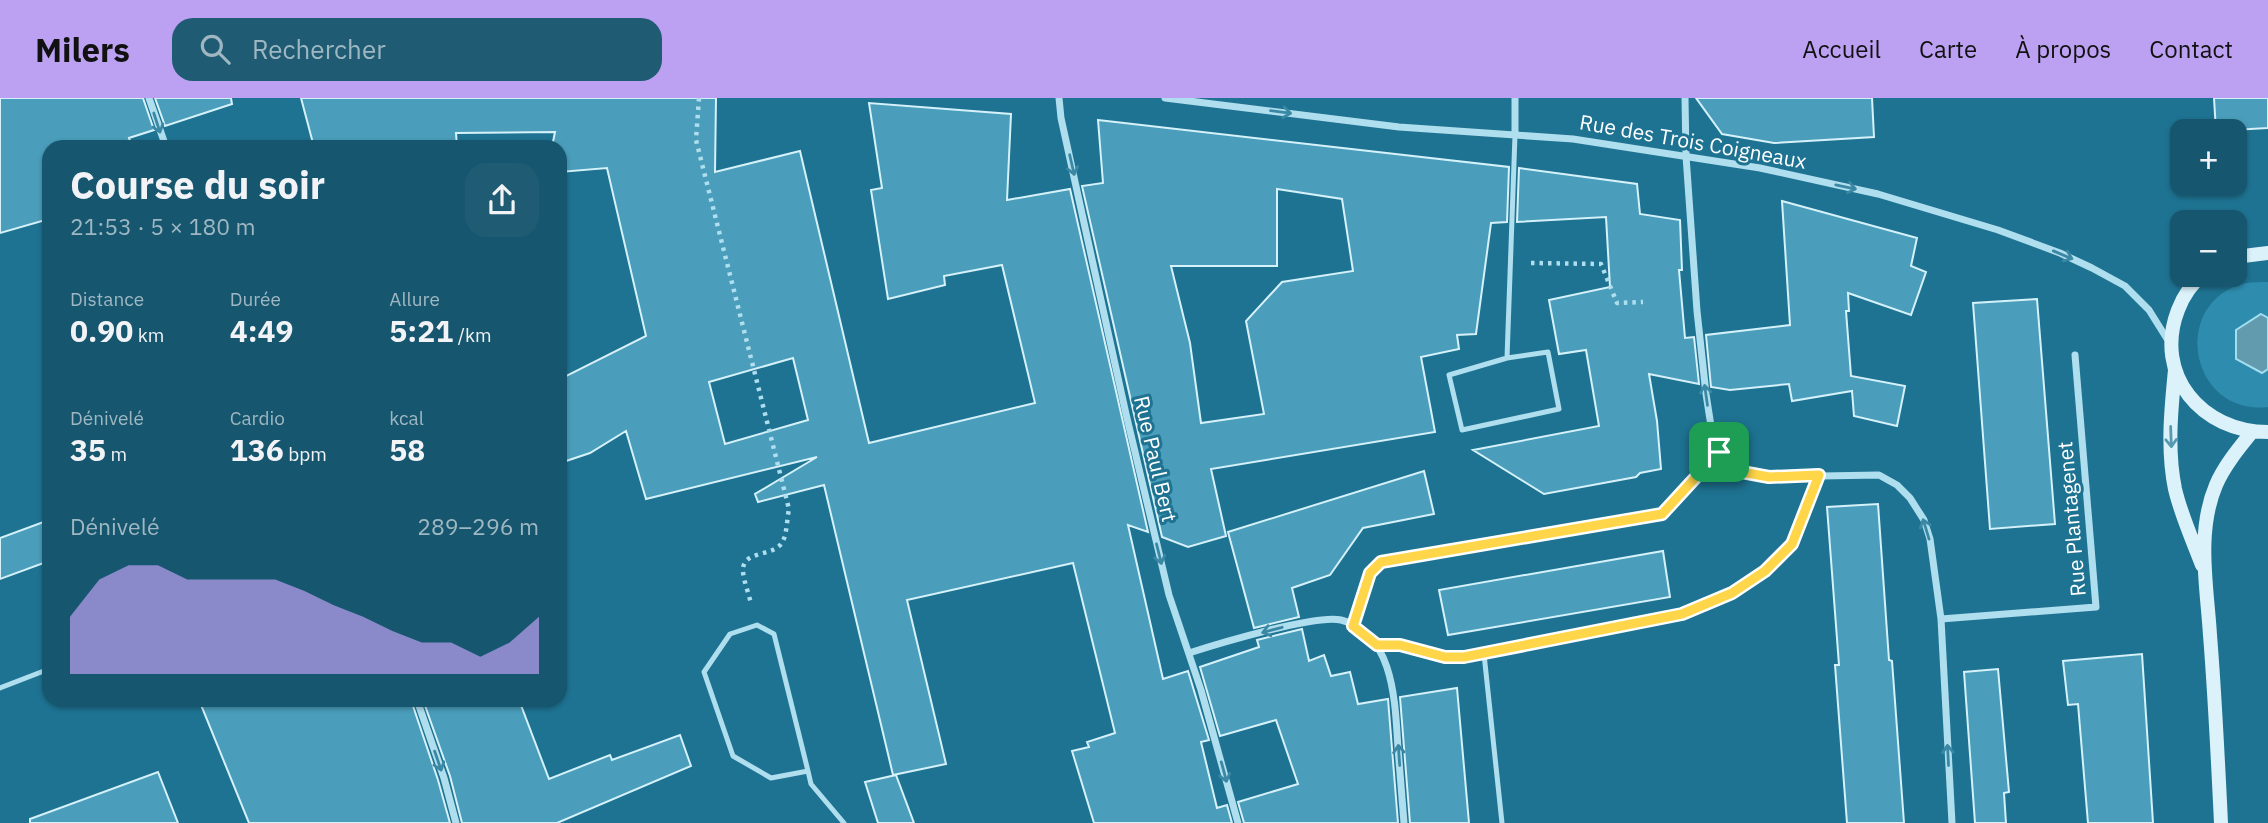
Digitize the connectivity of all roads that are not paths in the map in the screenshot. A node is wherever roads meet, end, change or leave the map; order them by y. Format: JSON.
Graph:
{"nodes":[{"id":1,"x":149,"y":98,"type":"edge"},
{"id":2,"x":1059,"y":98,"type":"edge"},
{"id":3,"x":1165,"y":98,"type":"edge"},
{"id":4,"x":1515,"y":98,"type":"edge"},
{"id":5,"x":1685,"y":98,"type":"edge"},
{"id":6,"x":1515,"y":135,"type":"junction"},
{"id":7,"x":164,"y":140,"type":"edge"},
{"id":8,"x":1686,"y":156,"type":"junction"},
{"id":9,"x":2268,"y":253,"type":"edge"},
{"id":10,"x":2247,"y":256,"type":"edge"},
{"id":11,"x":2193,"y":287,"type":"edge"},
{"id":12,"x":2171,"y":344,"type":"junction"},
{"id":13,"x":2075,"y":355,"type":"dead end"},
{"id":14,"x":1507,"y":358,"type":"junction"},
{"id":15,"x":2175,"y":369,"type":"junction"},
{"id":16,"x":2252,"y":432,"type":"junction"},
{"id":17,"x":2268,"y":432,"type":"edge"},
{"id":18,"x":1719,"y":452,"type":"junction"},
{"id":19,"x":1819,"y":475,"type":"junction"},
{"id":20,"x":2204,"y":570,"type":"junction"},
{"id":21,"x":1941,"y":619,"type":"junction"},
{"id":22,"x":1353,"y":626,"type":"junction"},
{"id":23,"x":1377,"y":645,"type":"junction"},
{"id":24,"x":1189,"y":653,"type":"junction"},
{"id":25,"x":1484,"y":654,"type":"junction"},
{"id":26,"x":42,"y":672,"type":"edge"},
{"id":27,"x":0,"y":688,"type":"edge"},
{"id":28,"x":419,"y":707,"type":"edge"},
{"id":29,"x":808,"y":771,"type":"junction"},
{"id":30,"x":456,"y":823,"type":"edge"},
{"id":31,"x":845,"y":823,"type":"edge"},
{"id":32,"x":1238,"y":823,"type":"edge"},
{"id":33,"x":1404,"y":823,"type":"edge"},
{"id":34,"x":1502,"y":823,"type":"edge"},
{"id":35,"x":1952,"y":823,"type":"edge"},
{"id":36,"x":2221,"y":823,"type":"edge"}],
"edges":[{"from":1,"to":7,"type":"street","one_way":true},
{"from":2,"to":24,"type":"street","name":"Rue Paul Bert","one_way":true},
{"from":3,"to":6,"type":"street","name":"Rue des Trois Coigneaux","one_way":true},
{"from":4,"to":6,"type":"street"},
{"from":5,"to":8,"type":"street"},
{"from":6,"to":8,"type":"street","name":"Rue des Trois Coigneaux"},
{"from":6,"to":14,"type":"lane"},
{"from":8,"to":12,"type":"street","name":"Rue des Trois Coigneaux","one_way":true},
{"from":18,"to":8,"type":"street","one_way":true},
{"from":9,"to":10,"type":"main road"},
{"from":11,"to":12,"type":"main road"},
{"from":12,"to":15,"type":"main road"},
{"from":13,"to":21,"type":"street","name":"Rue Plantagenet"},
{"from":14,"to":14,"type":"lane"},
{"from":15,"to":16,"type":"main road"},
{"from":15,"to":20,"type":"main road","one_way":true},
{"from":16,"to":17,"type":"main road"},
{"from":16,"to":20,"type":"main road"},
{"from":18,"to":19,"type":"street"},
{"from":18,"to":22,"type":"lane"},
{"from":21,"to":19,"type":"street","one_way":true},
{"from":19,"to":25,"type":"lane"},
{"from":20,"to":36,"type":"main road"},
{"from":35,"to":21,"type":"street","one_way":true},
{"from":22,"to":23,"type":"street"},
{"from":22,"to":24,"type":"street","one_way":true},
{"from":23,"to":25,"type":"lane"},
{"from":33,"to":23,"type":"street","one_way":true},
{"from":24,"to":32,"type":"street","name":"Rue Paul Bert","one_way":true},
{"from":25,"to":34,"type":"lane"},
{"from":26,"to":27,"type":"lane"},
{"from":28,"to":30,"type":"street","one_way":true},
{"from":29,"to":29,"type":"lane"},
{"from":29,"to":31,"type":"lane"}]}
